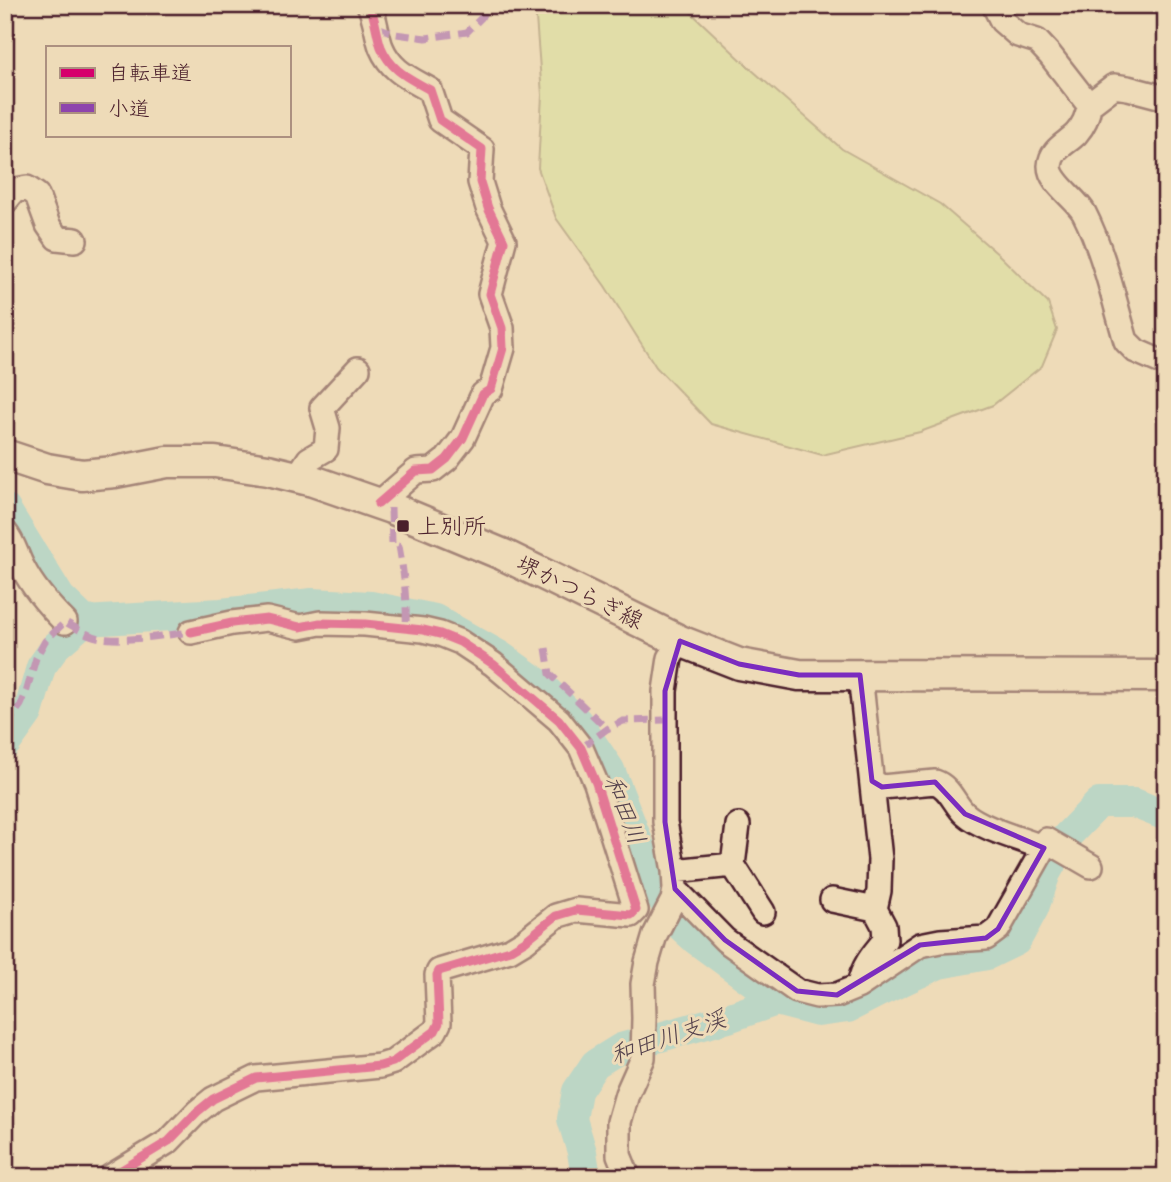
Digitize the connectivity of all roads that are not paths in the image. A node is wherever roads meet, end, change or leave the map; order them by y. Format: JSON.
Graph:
{"nodes":[{"id":1,"x":369,"y":5,"type":"edge"},
{"id":2,"x":994,"y":5,"type":"edge"},
{"id":3,"x":1166,"y":98,"type":"edge"},
{"id":4,"x":1089,"y":105,"type":"junction"},
{"id":5,"x":5,"y":202,"type":"edge"},
{"id":6,"x":75,"y":240,"type":"dead end"},
{"id":7,"x":1166,"y":364,"type":"edge"},
{"id":8,"x":358,"y":369,"type":"dead end"},
{"id":9,"x":6,"y":457,"type":"edge"},
{"id":10,"x":297,"y":477,"type":"junction"},
{"id":11,"x":378,"y":504,"type":"junction"},
{"id":12,"x":5,"y":532,"type":"edge"},
{"id":13,"x":65,"y":622,"type":"dead end"},
{"id":14,"x":191,"y":632,"type":"dead end"},
{"id":15,"x":680,"y":641,"type":"junction"},
{"id":16,"x":860,"y":675,"type":"junction"},
{"id":17,"x":1166,"y":676,"type":"edge"},
{"id":18,"x":872,"y":781,"type":"junction"},
{"id":19,"x":738,"y":825,"type":"dead end"},
{"id":20,"x":1044,"y":848,"type":"junction"},
{"id":21,"x":733,"y":865,"type":"junction"},
{"id":22,"x":1091,"y":866,"type":"dead end"},
{"id":23,"x":674,"y":886,"type":"junction"},
{"id":24,"x":832,"y":900,"type":"dead end"},
{"id":25,"x":875,"y":909,"type":"junction"},
{"id":26,"x":636,"y":910,"type":"junction"},
{"id":27,"x":763,"y":912,"type":"dead end"},
{"id":28,"x":655,"y":934,"type":"junction"},
{"id":29,"x":859,"y":986,"type":"junction"},
{"id":30,"x":110,"y":1177,"type":"edge"},
{"id":31,"x":628,"y":1177,"type":"edge"}],
"edges":[{"from":1,"to":11,"type":"street"},
{"from":2,"to":4,"type":"street"},
{"from":3,"to":4,"type":"street"},
{"from":4,"to":7,"type":"street"},
{"from":5,"to":6,"type":"street"},
{"from":8,"to":10,"type":"street"},
{"from":9,"to":10,"type":"main road","name":"堺かつらぎ線"},
{"from":10,"to":11,"type":"main road","name":"堺かつらぎ線"},
{"from":11,"to":15,"type":"main road","name":"堺かつらぎ線"},
{"from":12,"to":13,"type":"street"},
{"from":14,"to":26,"type":"street"},
{"from":15,"to":16,"type":"main road","name":"堺かつらぎ線"},
{"from":15,"to":23,"type":"street"},
{"from":16,"to":17,"type":"main road","name":"堺かつらぎ線"},
{"from":16,"to":18,"type":"street"},
{"from":18,"to":20,"type":"street"},
{"from":18,"to":25,"type":"street"},
{"from":19,"to":21,"type":"street"},
{"from":20,"to":22,"type":"street"},
{"from":20,"to":29,"type":"street"},
{"from":21,"to":23,"type":"street"},
{"from":21,"to":27,"type":"street"},
{"from":23,"to":28,"type":"street"},
{"from":23,"to":29,"type":"street"},
{"from":24,"to":25,"type":"street"},
{"from":25,"to":29,"type":"street"},
{"from":26,"to":28,"type":"street"},
{"from":26,"to":30,"type":"street"},
{"from":28,"to":31,"type":"street"}]}
